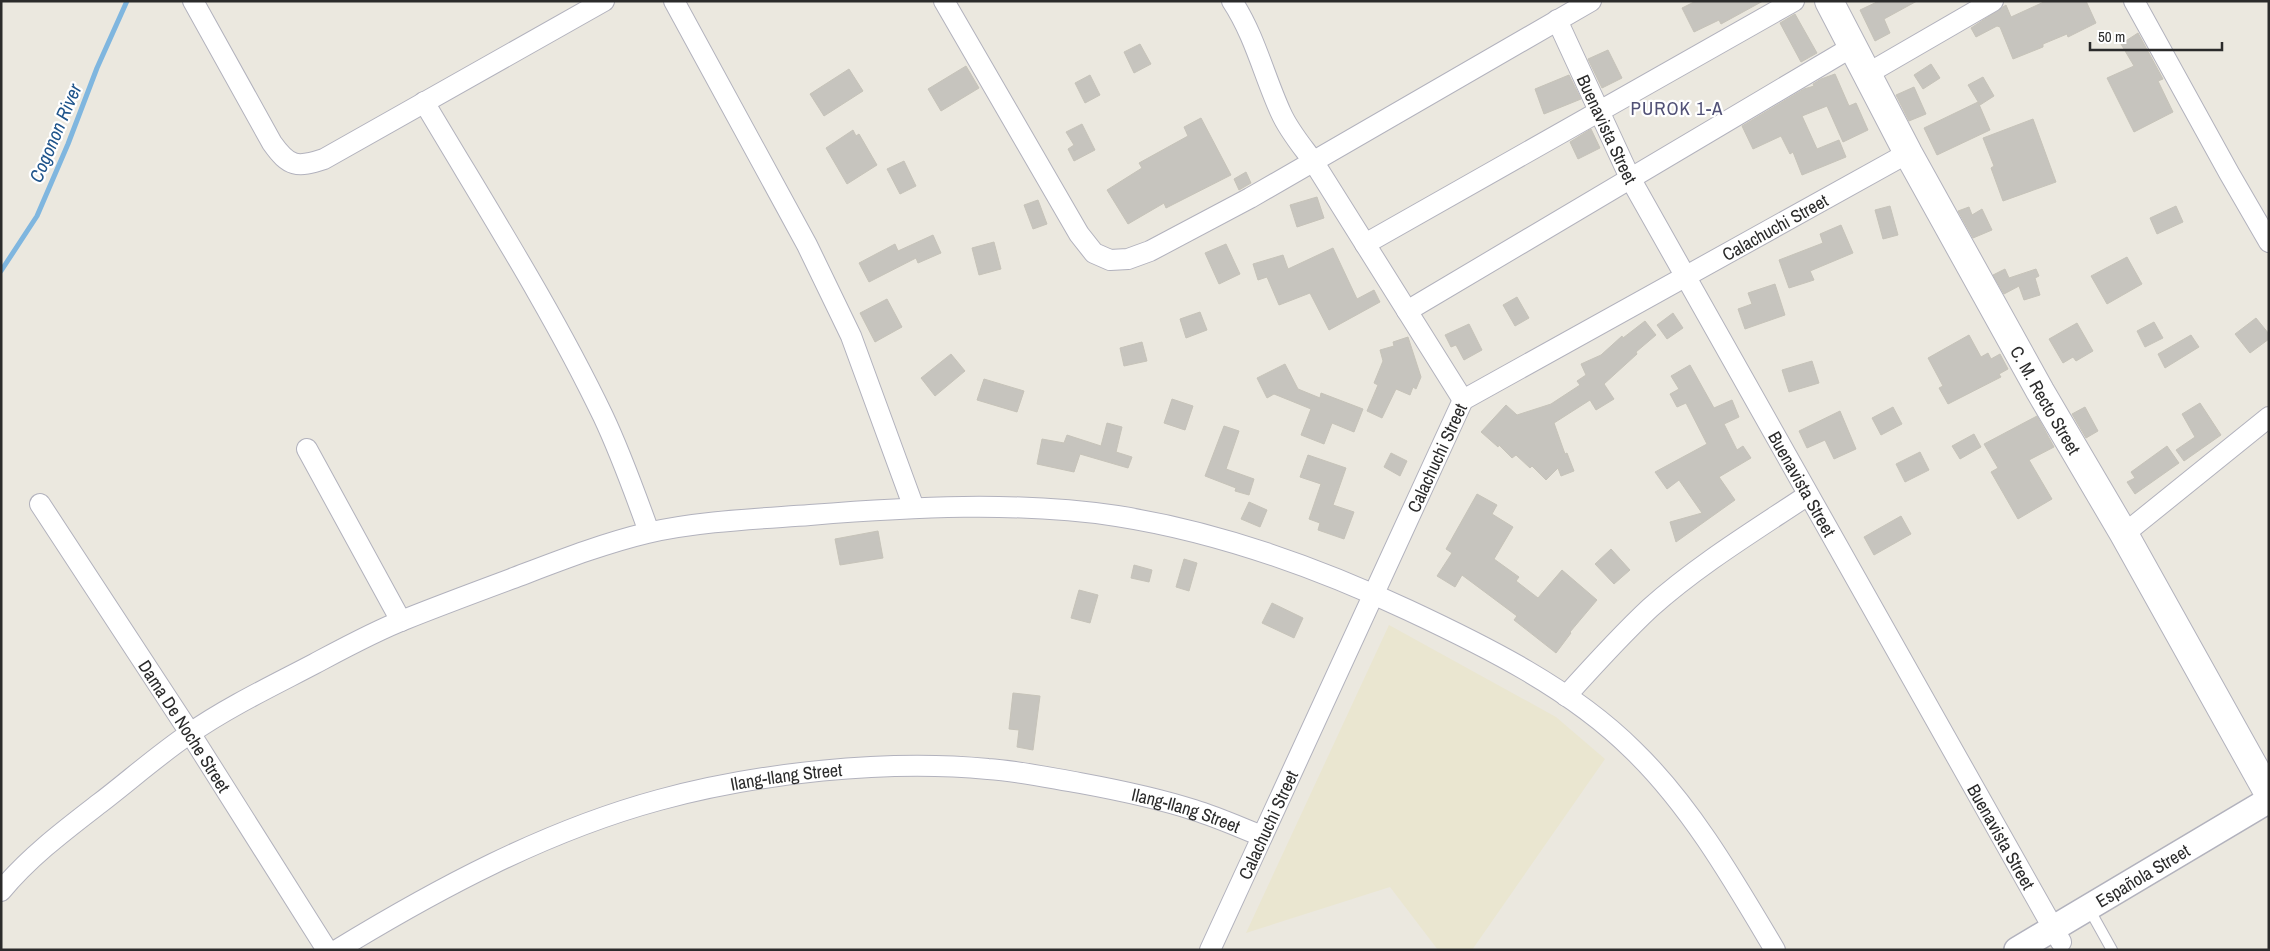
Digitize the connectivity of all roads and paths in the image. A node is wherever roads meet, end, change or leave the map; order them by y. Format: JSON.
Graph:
{"nodes":[{"id":1,"x":193,"y":1,"type":"edge"},
{"id":2,"x":604,"y":1,"type":"edge"},
{"id":3,"x":674,"y":1,"type":"edge"},
{"id":4,"x":944,"y":1,"type":"edge"},
{"id":5,"x":1232,"y":1,"type":"edge"},
{"id":6,"x":1591,"y":1,"type":"edge"},
{"id":7,"x":1794,"y":1,"type":"edge"},
{"id":8,"x":1829,"y":1,"type":"edge"},
{"id":9,"x":2134,"y":1,"type":"edge"},
{"id":10,"x":1979,"y":5,"type":"edge"},
{"id":11,"x":1557,"y":20,"type":"junction"},
{"id":12,"x":1852,"y":46,"type":"junction"},
{"id":13,"x":1866,"y":74,"type":"junction"},
{"id":14,"x":424,"y":102,"type":"junction"},
{"id":15,"x":1598,"y":111,"type":"junction"},
{"id":16,"x":1908,"y":152,"type":"junction"},
{"id":17,"x":1313,"y":160,"type":"junction"},
{"id":18,"x":1630,"y":178,"type":"junction"},
{"id":19,"x":2269,"y":242,"type":"edge"},
{"id":20,"x":1365,"y":244,"type":"junction"},
{"id":21,"x":1685,"y":278,"type":"junction"},
{"id":22,"x":1407,"y":311,"type":"junction"},
{"id":23,"x":1463,"y":400,"type":"junction"},
{"id":24,"x":2269,"y":417,"type":"edge"},
{"id":25,"x":307,"y":449,"type":"dead end"},
{"id":26,"x":1808,"y":495,"type":"junction"},
{"id":27,"x":40,"y":504,"type":"dead end"},
{"id":28,"x":914,"y":508,"type":"junction"},
{"id":29,"x":649,"y":532,"type":"junction"},
{"id":30,"x":2124,"y":534,"type":"junction"},
{"id":31,"x":1373,"y":594,"type":"junction"},
{"id":32,"x":401,"y":620,"type":"junction"},
{"id":33,"x":1566,"y":696,"type":"junction"},
{"id":34,"x":190,"y":733,"type":"junction"},
{"id":35,"x":2269,"y":794,"type":"edge"},
{"id":36,"x":2269,"y":800,"type":"edge"},
{"id":37,"x":2269,"y":819,"type":"edge"},
{"id":38,"x":1262,"y":836,"type":"junction"},
{"id":39,"x":1,"y":891,"type":"edge"},
{"id":40,"x":2092,"y":914,"type":"junction"},
{"id":41,"x":2054,"y":940,"type":"edge"},
{"id":42,"x":2020,"y":949,"type":"edge"},
{"id":43,"x":327,"y":950,"type":"edge"},
{"id":44,"x":337,"y":950,"type":"edge"},
{"id":45,"x":1210,"y":950,"type":"edge"},
{"id":46,"x":1775,"y":950,"type":"edge"},
{"id":47,"x":2112,"y":950,"type":"edge"}],
"edges":[{"from":1,"to":14,"type":"street"},
{"from":2,"to":14,"type":"street"},
{"from":3,"to":28,"type":"street"},
{"from":4,"to":17,"type":"street"},
{"from":5,"to":17,"type":"street"},
{"from":6,"to":11,"type":"street"},
{"from":7,"to":15,"type":"street"},
{"from":8,"to":12,"type":"main road","name":"C. M. Recto Street"},
{"from":9,"to":19,"type":"street"},
{"from":10,"to":13,"type":"street"},
{"from":11,"to":15,"type":"street","name":"Buenavista Street"},
{"from":11,"to":17,"type":"street"},
{"from":12,"to":13,"type":"main road","name":"C. M. Recto Street"},
{"from":12,"to":18,"type":"street"},
{"from":13,"to":16,"type":"main road","name":"C. M. Recto Street"},
{"from":14,"to":29,"type":"street"},
{"from":15,"to":18,"type":"street","name":"Buenavista Street"},
{"from":15,"to":20,"type":"street"},
{"from":16,"to":21,"type":"street","name":"Calachuchi Street"},
{"from":16,"to":30,"type":"main road","name":"C. M. Recto Street"},
{"from":17,"to":20,"type":"street"},
{"from":18,"to":21,"type":"street","name":"Buenavista Street"},
{"from":18,"to":22,"type":"street"},
{"from":20,"to":22,"type":"street"},
{"from":21,"to":23,"type":"street","name":"Calachuchi Street"},
{"from":21,"to":26,"type":"street","name":"Buenavista Street"},
{"from":22,"to":23,"type":"street"},
{"from":23,"to":31,"type":"street","name":"Calachuchi Street"},
{"from":24,"to":30,"type":"street"},
{"from":25,"to":32,"type":"street"},
{"from":26,"to":33,"type":"street"},
{"from":26,"to":41,"type":"street","name":"Buenavista Street"},
{"from":27,"to":34,"type":"street","name":"Dama De Noche Street"},
{"from":28,"to":29,"type":"street"},
{"from":28,"to":31,"type":"street"},
{"from":29,"to":32,"type":"street"},
{"from":30,"to":35,"type":"main road","name":"C. M. Recto Street"},
{"from":31,"to":33,"type":"street"},
{"from":31,"to":38,"type":"street","name":"Calachuchi Street"},
{"from":32,"to":34,"type":"street"},
{"from":33,"to":46,"type":"street"},
{"from":34,"to":39,"type":"street"},
{"from":34,"to":43,"type":"street","name":"Dama De Noche Street"},
{"from":36,"to":40,"type":"street","name":"Española Street"},
{"from":37,"to":40,"type":"street","name":"Española Street"},
{"from":38,"to":44,"type":"street","name":"Ilang-Ilang Street"},
{"from":38,"to":45,"type":"street","name":"Calachuchi Street"},
{"from":40,"to":41,"type":"street","name":"Española Street"},
{"from":40,"to":47,"type":"lane"},
{"from":41,"to":42,"type":"street","name":"Española Street"}]}
